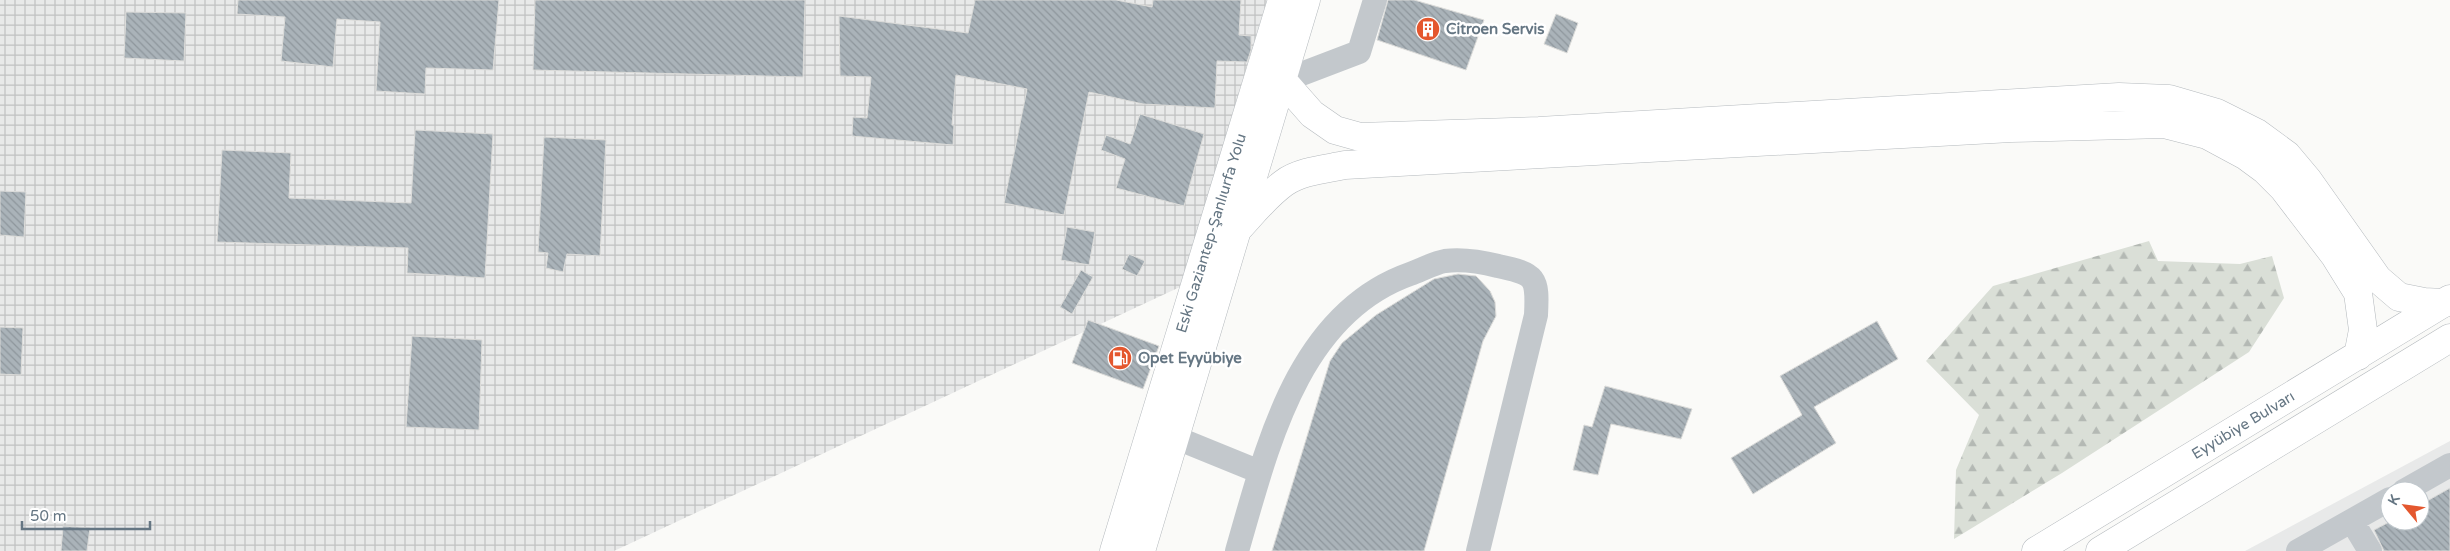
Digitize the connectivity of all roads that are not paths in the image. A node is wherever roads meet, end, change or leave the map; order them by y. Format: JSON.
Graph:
{"nodes":[{"id":1,"x":1282,"y":0,"type":"edge"},
{"id":2,"x":1306,"y":0,"type":"edge"},
{"id":3,"x":1375,"y":0,"type":"edge"},
{"id":4,"x":1283,"y":81,"type":"junction"},
{"id":5,"x":1237,"y":230,"type":"junction"},
{"id":6,"x":2447,"y":301,"type":"edge"},
{"id":7,"x":2450,"y":338,"type":"edge"},
{"id":8,"x":2358,"y":356,"type":"junction"},
{"id":9,"x":1174,"y":437,"type":"junction"},
{"id":10,"x":2450,"y":465,"type":"edge"},
{"id":11,"x":1260,"y":472,"type":"junction"},
{"id":12,"x":2422,"y":481,"type":"edge"},
{"id":13,"x":2380,"y":505,"type":"edge"},
{"id":14,"x":2352,"y":521,"type":"junction"},
{"id":15,"x":1114,"y":551,"type":"edge"},
{"id":16,"x":1141,"y":551,"type":"edge"},
{"id":17,"x":1237,"y":551,"type":"edge"},
{"id":18,"x":1478,"y":551,"type":"edge"},
{"id":19,"x":2036,"y":551,"type":"edge"},
{"id":20,"x":2100,"y":551,"type":"edge"},
{"id":21,"x":2298,"y":551,"type":"edge"},
{"id":22,"x":2370,"y":551,"type":"edge"}],
"edges":[{"from":1,"to":15,"type":"main road","name":"Eski Gaziantep-Şanlıurfa Yolu"},
{"from":2,"to":4,"type":"main road","name":"Eski Gaziantep-Şanlıurfa Yolu"},
{"from":3,"to":4,"type":"street"},
{"from":4,"to":5,"type":"main road","name":"Eski Gaziantep-Şanlıurfa Yolu"},
{"from":4,"to":6,"type":"main road"},
{"from":5,"to":8,"type":"main road"},
{"from":5,"to":9,"type":"main road","name":"Eski Gaziantep-Şanlıurfa Yolu"},
{"from":6,"to":8,"type":"main road","name":"Eyyübiye Bulvarı"},
{"from":7,"to":20,"type":"main road"},
{"from":8,"to":19,"type":"main road","name":"Eyyübiye Bulvarı"},
{"from":9,"to":11,"type":"street"},
{"from":9,"to":16,"type":"main road","name":"Eski Gaziantep-Şanlıurfa Yolu"},
{"from":10,"to":12,"type":"street"},
{"from":11,"to":17,"type":"street"},
{"from":11,"to":18,"type":"street"},
{"from":13,"to":14,"type":"street"},
{"from":14,"to":21,"type":"street"},
{"from":14,"to":22,"type":"street"}]}
